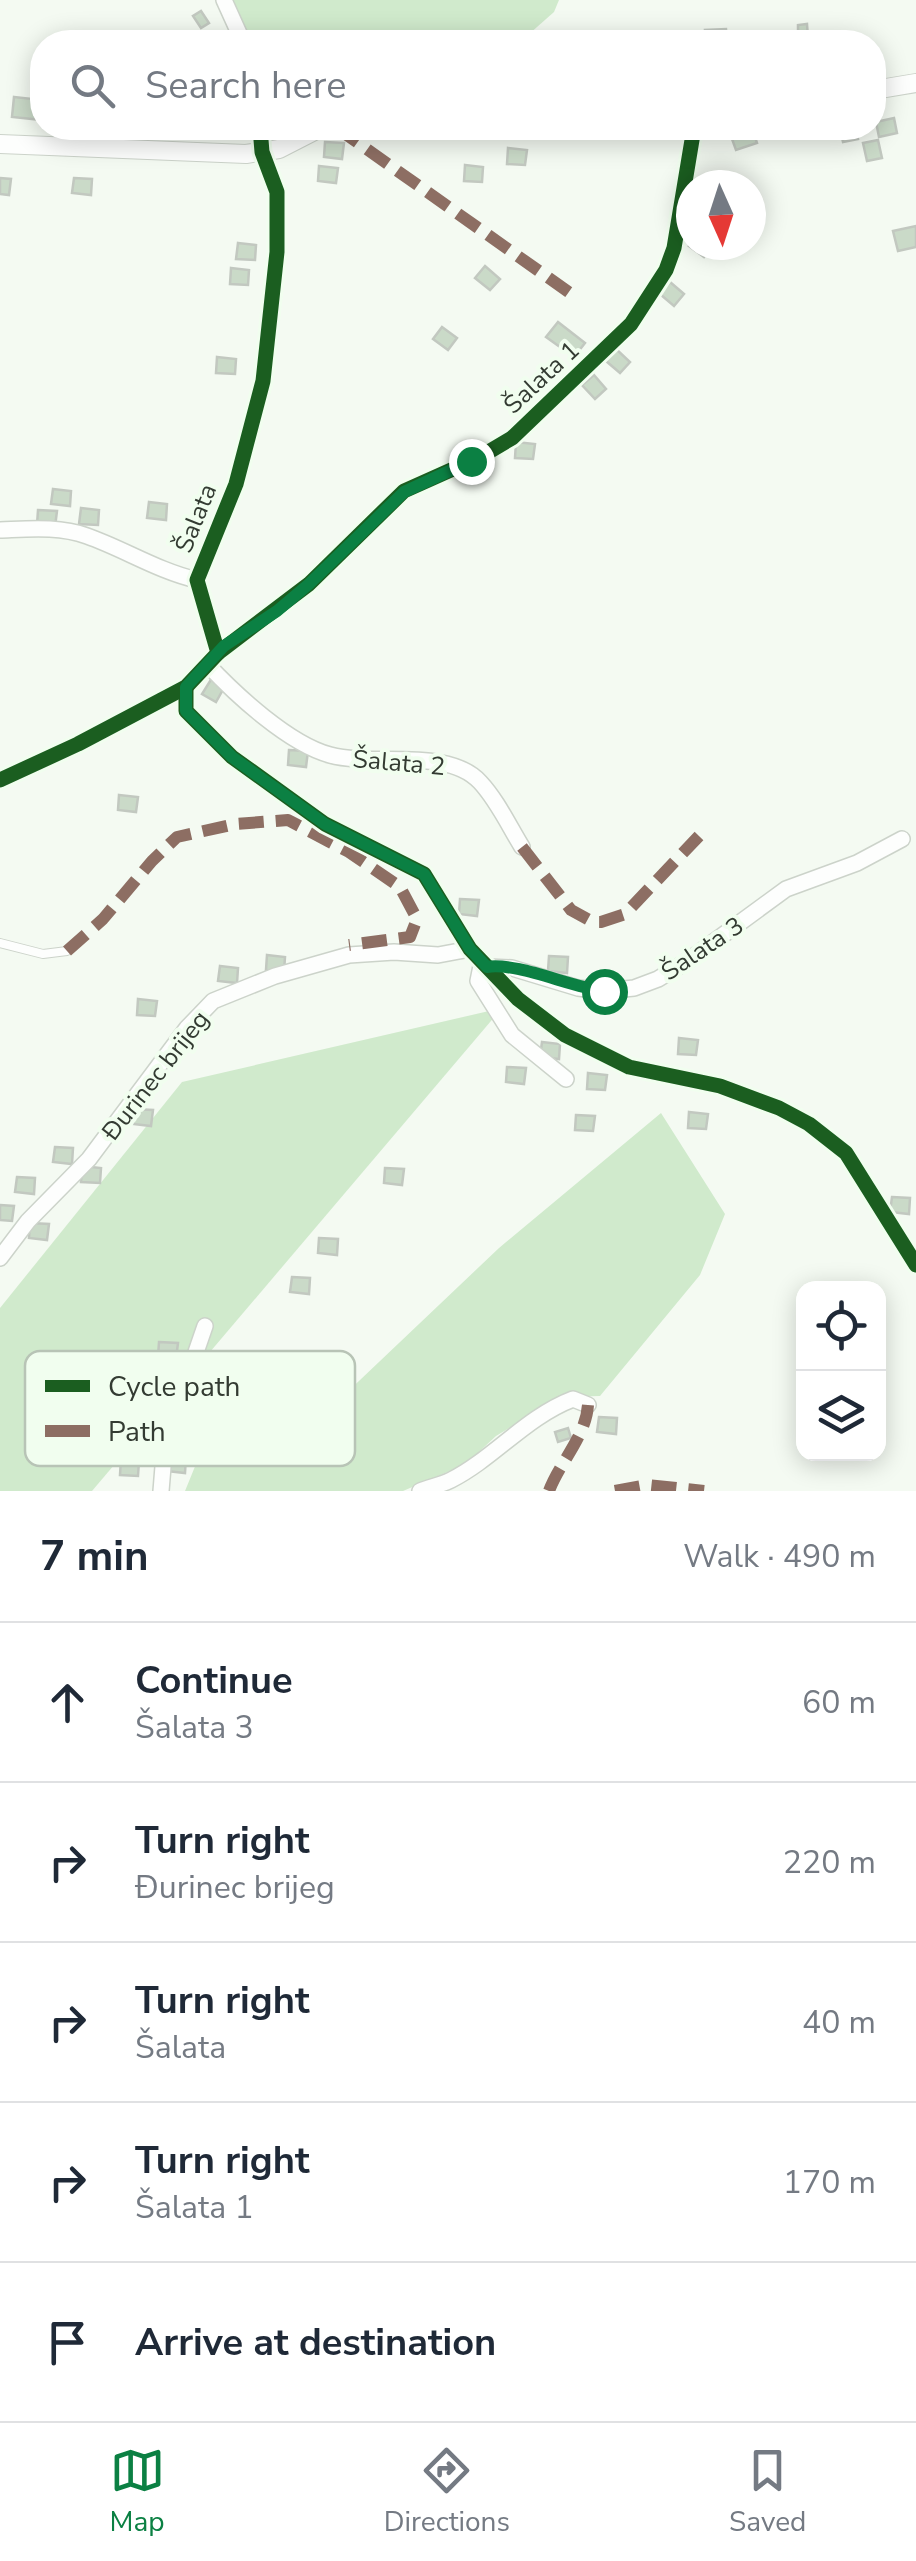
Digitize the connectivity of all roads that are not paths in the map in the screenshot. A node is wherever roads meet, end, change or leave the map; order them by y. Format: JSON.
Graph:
{"nodes":[{"id":1,"x":224,"y":0,"type":"edge"},
{"id":2,"x":238,"y":30,"type":"edge"},
{"id":3,"x":916,"y":84,"type":"edge"},
{"id":4,"x":886,"y":88,"type":"edge"},
{"id":5,"x":261,"y":140,"type":"edge"},
{"id":6,"x":297,"y":140,"type":"edge"},
{"id":7,"x":692,"y":140,"type":"edge"},
{"id":8,"x":0,"y":144,"type":"edge"},
{"id":9,"x":262,"y":152,"type":"junction"},
{"id":10,"x":0,"y":530,"type":"edge"},
{"id":11,"x":197,"y":580,"type":"junction"},
{"id":12,"x":212,"y":658,"type":"junction"},
{"id":13,"x":186,"y":687,"type":"junction"},
{"id":14,"x":0,"y":780,"type":"edge"},
{"id":15,"x":902,"y":839,"type":"dead end"},
{"id":16,"x":522,"y":847,"type":"dead end"},
{"id":17,"x":0,"y":943,"type":"edge"},
{"id":18,"x":68,"y":951,"type":"dead end"},
{"id":19,"x":480,"y":959,"type":"junction"},
{"id":20,"x":566,"y":1079,"type":"dead end"},
{"id":21,"x":0,"y":1258,"type":"edge"},
{"id":22,"x":916,"y":1264,"type":"edge"},
{"id":23,"x":204,"y":1326,"type":"dead end"},
{"id":24,"x":196,"y":1351,"type":"edge"},
{"id":25,"x":588,"y":1405,"type":"dead end"},
{"id":26,"x":163,"y":1466,"type":"edge"},
{"id":27,"x":161,"y":1491,"type":"edge"},
{"id":28,"x":420,"y":1491,"type":"edge"}],
"edges":[{"from":1,"to":2,"type":"street"},
{"from":3,"to":4,"type":"street"},
{"from":5,"to":9,"type":"street","name":"Šalata"},
{"from":6,"to":9,"type":"street"},
{"from":7,"to":12,"type":"street","name":"Šalata 1"},
{"from":8,"to":9,"type":"street"},
{"from":9,"to":11,"type":"street","name":"Šalata"},
{"from":10,"to":11,"type":"street"},
{"from":11,"to":12,"type":"street","name":"Šalata"},
{"from":12,"to":13,"type":"street"},
{"from":12,"to":16,"type":"street","name":"Šalata 2"},
{"from":13,"to":14,"type":"street"},
{"from":13,"to":19,"type":"street"},
{"from":15,"to":19,"type":"street","name":"Šalata 3"},
{"from":17,"to":18,"type":"lane"},
{"from":19,"to":20,"type":"street"},
{"from":19,"to":21,"type":"street","name":"Đurinec brijeg"},
{"from":19,"to":22,"type":"street"},
{"from":23,"to":24,"type":"street"},
{"from":25,"to":28,"type":"street"},
{"from":26,"to":27,"type":"street"}]}
